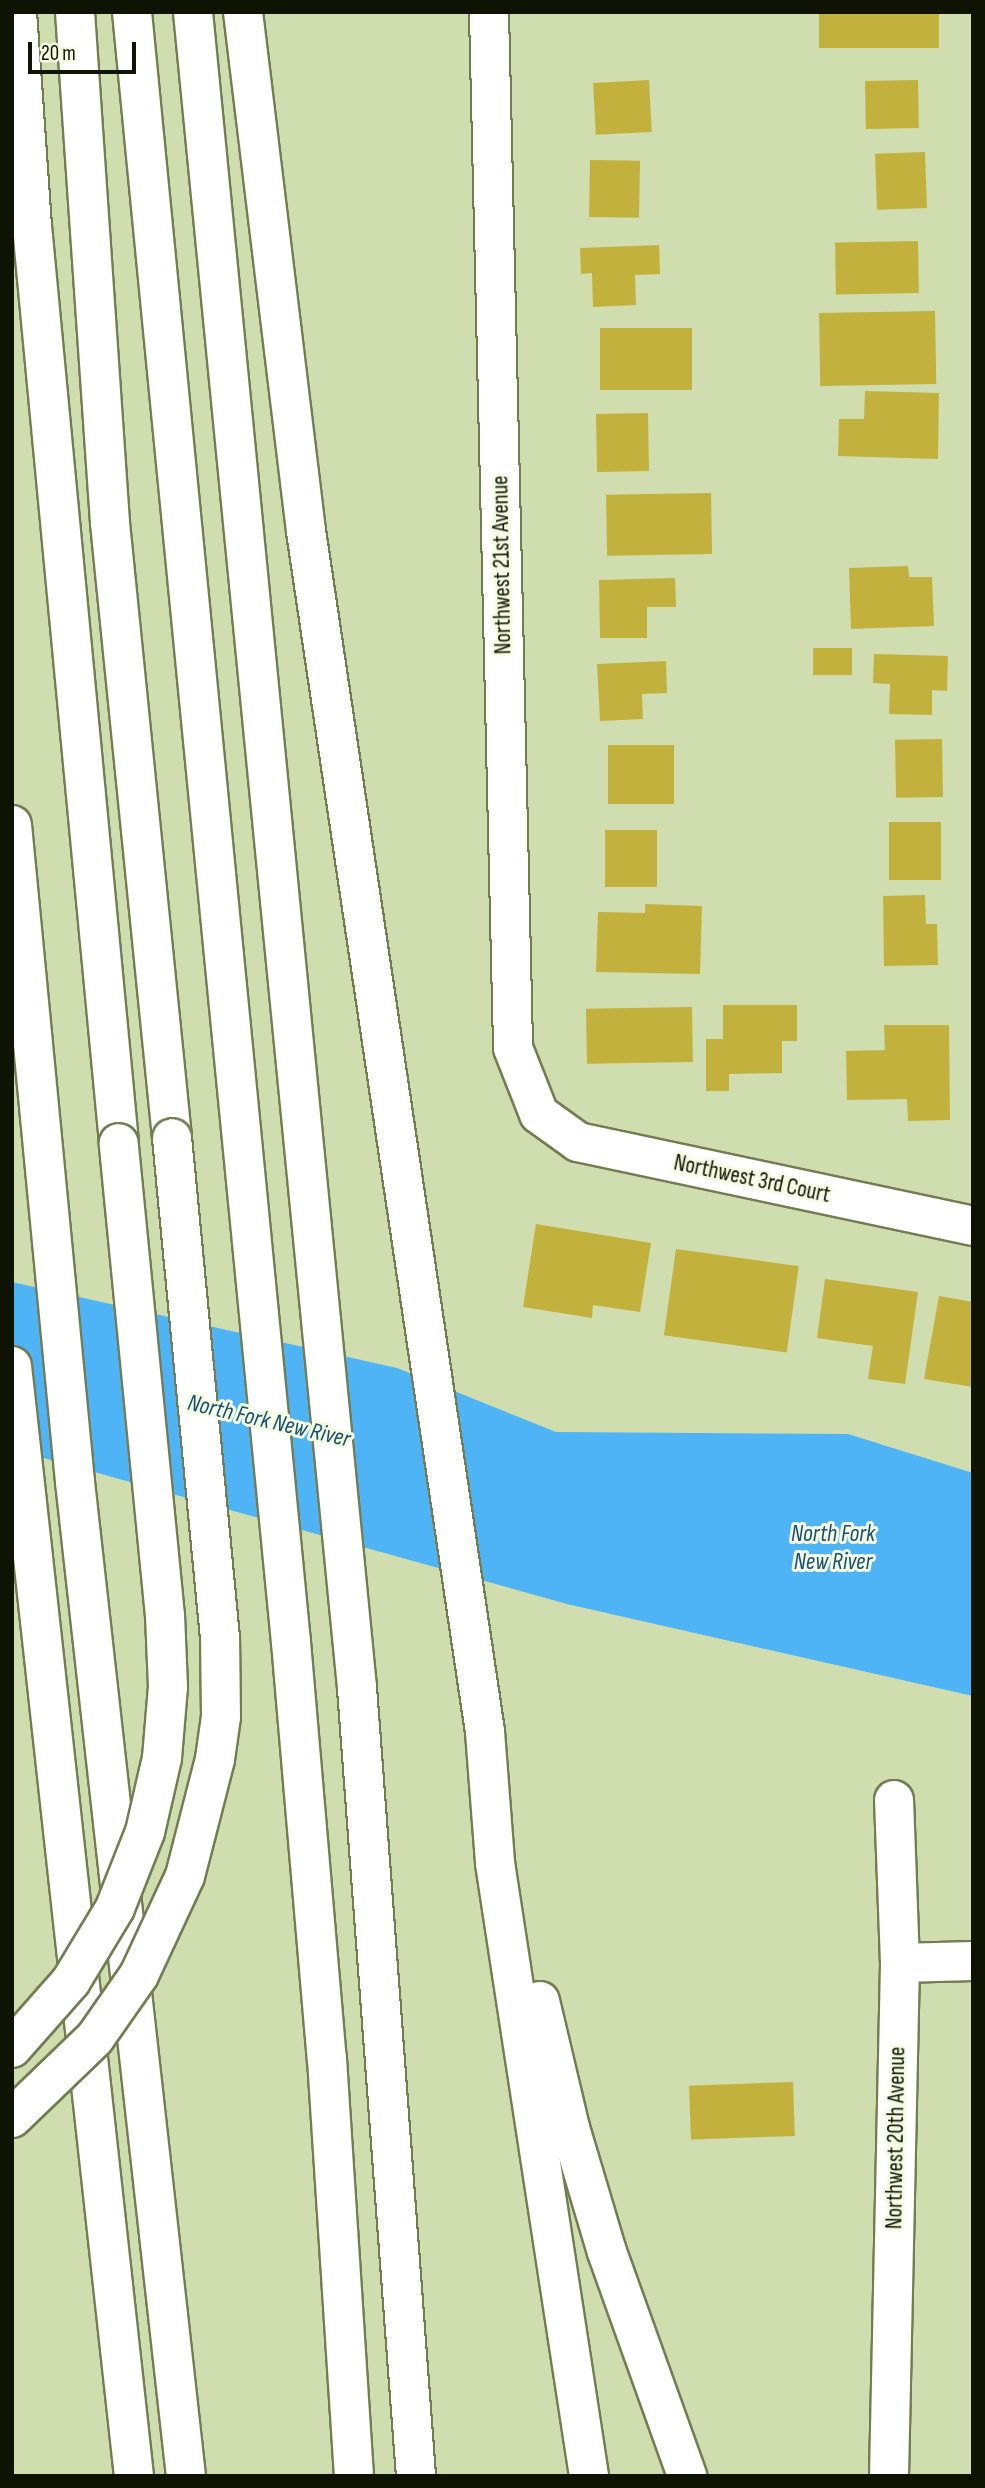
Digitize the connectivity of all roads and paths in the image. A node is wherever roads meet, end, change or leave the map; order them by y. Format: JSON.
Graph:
{"nodes":[{"id":1,"x":17,"y":12,"type":"edge"},
{"id":2,"x":75,"y":12,"type":"edge"},
{"id":3,"x":132,"y":12,"type":"edge"},
{"id":4,"x":193,"y":12,"type":"edge"},
{"id":5,"x":243,"y":12,"type":"edge"},
{"id":6,"x":489,"y":12,"type":"edge"},
{"id":7,"x":12,"y":825,"type":"edge"},
{"id":8,"x":539,"y":1114,"type":"joint"},
{"id":9,"x":973,"y":1226,"type":"edge"},
{"id":10,"x":12,"y":1366,"type":"edge"},
{"id":11,"x":485,"y":1732,"type":"junction"},
{"id":12,"x":894,"y":1800,"type":"dead end"},
{"id":13,"x":973,"y":1961,"type":"edge"},
{"id":14,"x":900,"y":1963,"type":"junction"},
{"id":15,"x":12,"y":2048,"type":"edge"},
{"id":16,"x":12,"y":2118,"type":"edge"},
{"id":17,"x":134,"y":2476,"type":"edge"},
{"id":18,"x":186,"y":2476,"type":"edge"},
{"id":19,"x":354,"y":2476,"type":"edge"},
{"id":20,"x":416,"y":2476,"type":"edge"},
{"id":21,"x":589,"y":2476,"type":"edge"},
{"id":22,"x":687,"y":2476,"type":"edge"},
{"id":23,"x":889,"y":2476,"type":"edge"}],
"edges":[{"from":1,"to":15,"type":"main road","bridge":true},
{"from":2,"to":16,"type":"main road","bridge":true},
{"from":3,"to":19,"type":"main road"},
{"from":4,"to":20,"type":"main road"},
{"from":5,"to":11,"type":"main road"},
{"from":6,"to":8,"type":"main road","name":"Northwest 21st Avenue"},
{"from":7,"to":18,"type":"main road"},
{"from":8,"to":9,"type":"main road","name":"Northwest 3rd Court"},
{"from":10,"to":17,"type":"main road"},
{"from":11,"to":21,"type":"main road"},
{"from":11,"to":22,"type":"main road"},
{"from":12,"to":14,"type":"main road","name":"Northwest 20th Avenue"},
{"from":13,"to":14,"type":"main road"},
{"from":14,"to":23,"type":"main road","name":"Northwest 20th Avenue"}]}
